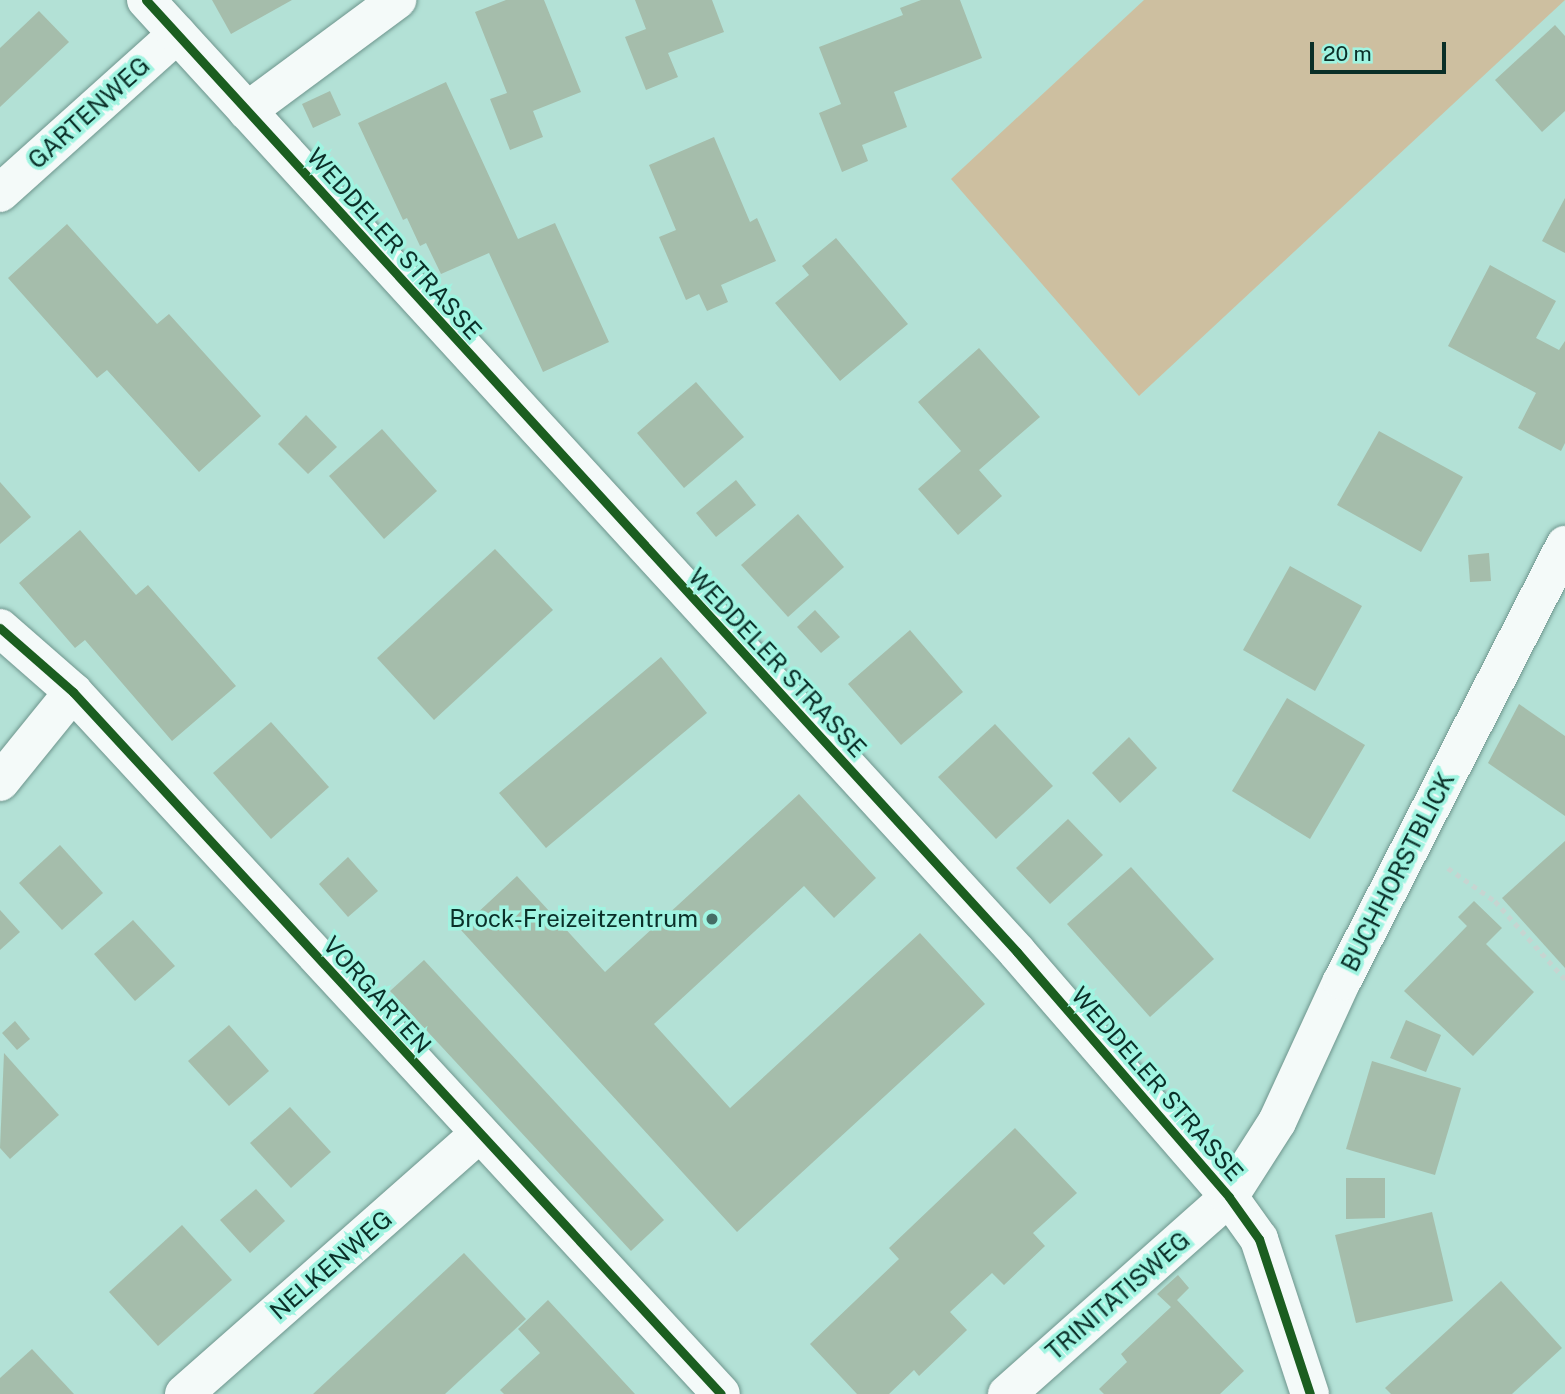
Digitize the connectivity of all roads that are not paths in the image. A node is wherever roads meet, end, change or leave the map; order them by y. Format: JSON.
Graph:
{"nodes":[{"id":1,"x":146,"y":0,"type":"edge"},
{"id":2,"x":397,"y":0,"type":"edge"},
{"id":3,"x":177,"y":34,"type":"junction"},
{"id":4,"x":247,"y":111,"type":"junction"},
{"id":5,"x":0,"y":193,"type":"edge"},
{"id":6,"x":1565,"y":545,"type":"edge"},
{"id":7,"x":0,"y":628,"type":"edge"},
{"id":8,"x":73,"y":692,"type":"junction"},
{"id":9,"x":0,"y":782,"type":"edge"},
{"id":10,"x":477,"y":1136,"type":"junction"},
{"id":11,"x":1229,"y":1197,"type":"junction"},
{"id":12,"x":184,"y":1394,"type":"edge"},
{"id":13,"x":721,"y":1394,"type":"edge"},
{"id":14,"x":1007,"y":1394,"type":"edge"},
{"id":15,"x":1310,"y":1394,"type":"edge"}],
"edges":[{"from":1,"to":3,"type":"street","name":"WEDDELER STRASSE"},
{"from":2,"to":4,"type":"street"},
{"from":3,"to":4,"type":"street","name":"WEDDELER STRASSE"},
{"from":3,"to":5,"type":"street","name":"GARTENWEG"},
{"from":4,"to":11,"type":"street","name":"WEDDELER STRASSE"},
{"from":6,"to":11,"type":"street","name":"BUCHHORSTBLICK"},
{"from":7,"to":8,"type":"street","name":"VORGARTEN"},
{"from":8,"to":9,"type":"street"},
{"from":8,"to":10,"type":"street","name":"VORGARTEN"},
{"from":10,"to":12,"type":"street","name":"NELKENWEG"},
{"from":10,"to":13,"type":"street","name":"VORGARTEN"},
{"from":11,"to":14,"type":"street","name":"TRINITATISWEG"},
{"from":11,"to":15,"type":"street","name":"WEDDELER STRASSE"}]}
